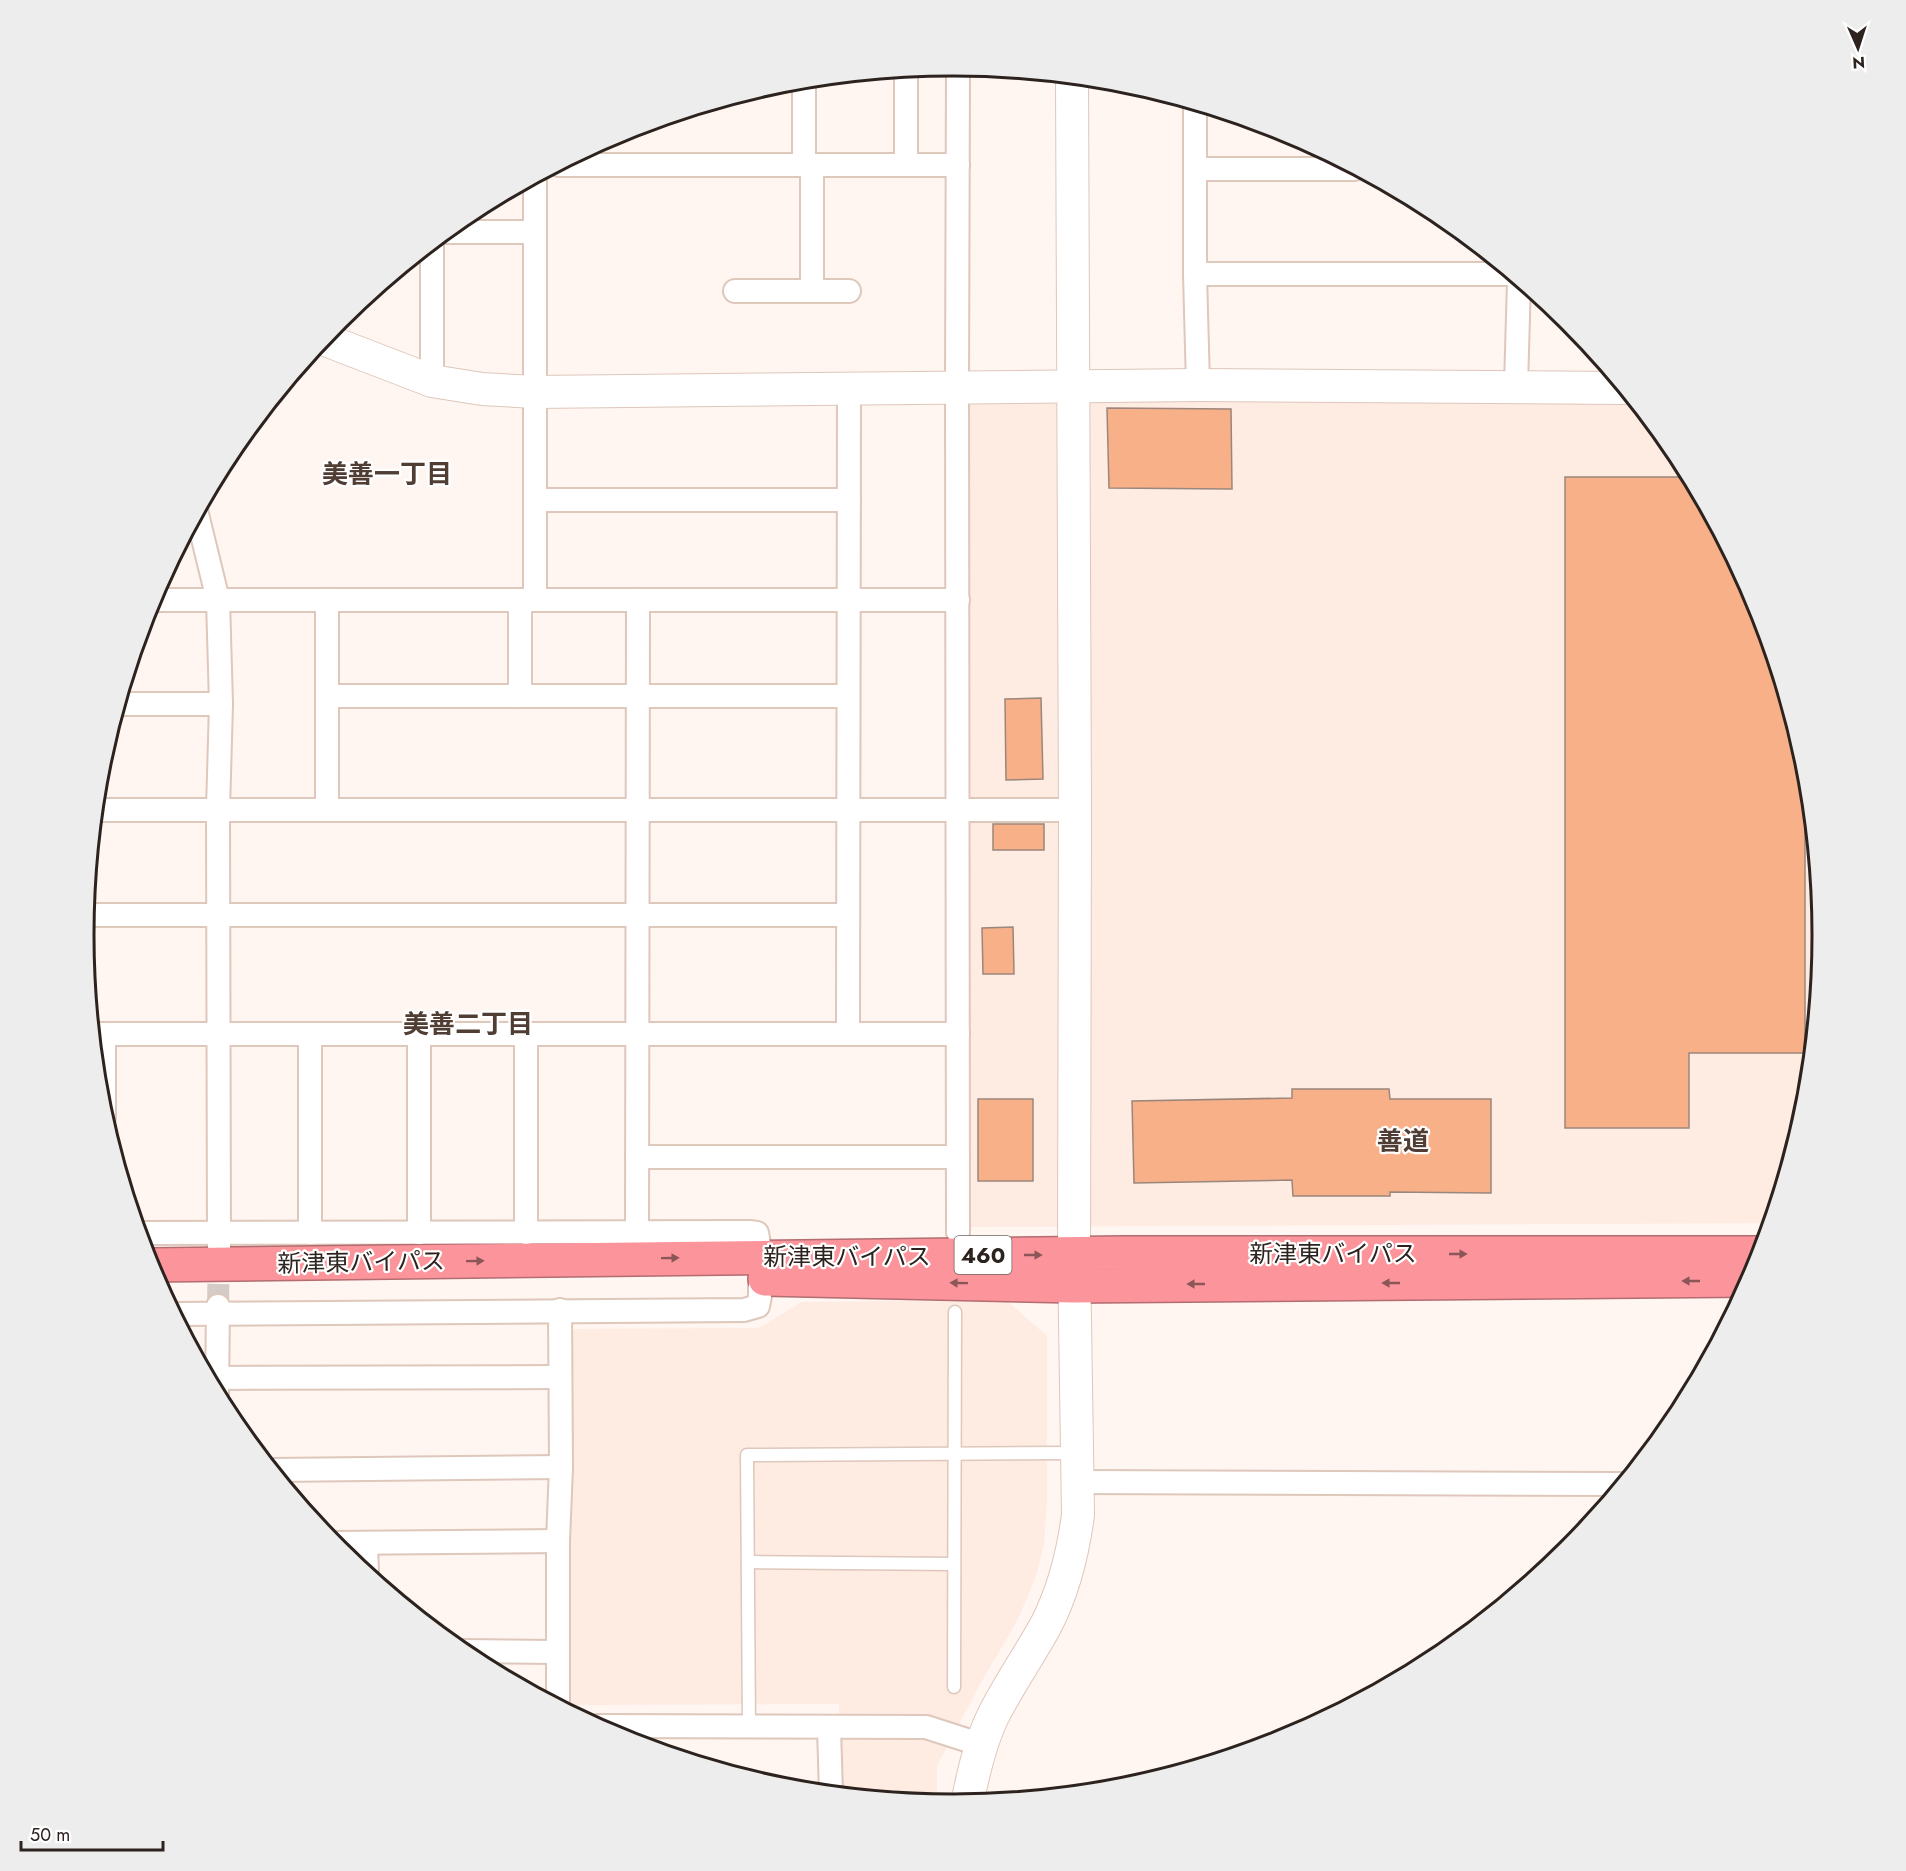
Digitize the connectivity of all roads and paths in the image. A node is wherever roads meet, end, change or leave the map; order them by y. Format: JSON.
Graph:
{"nodes":[{"id":1,"x":958,"y":76,"type":"edge"},
{"id":2,"x":906,"y":78,"type":"edge"},
{"id":3,"x":1072,"y":85,"type":"edge"},
{"id":4,"x":804,"y":90,"type":"edge"},
{"id":5,"x":1195,"y":112,"type":"edge"},
{"id":6,"x":573,"y":165,"type":"edge"},
{"id":7,"x":808,"y":165,"type":"junction"},
{"id":8,"x":906,"y":165,"type":"junction"},
{"id":9,"x":958,"y":165,"type":"junction"},
{"id":10,"x":1195,"y":169,"type":"junction"},
{"id":11,"x":1340,"y":169,"type":"edge"},
{"id":12,"x":535,"y":186,"type":"edge"},
{"id":13,"x":461,"y":232,"type":"edge"},
{"id":14,"x":535,"y":232,"type":"junction"},
{"id":15,"x":432,"y":253,"type":"edge"},
{"id":16,"x":1195,"y":274,"type":"junction"},
{"id":17,"x":1500,"y":274,"type":"edge"},
{"id":18,"x":1519,"y":290,"type":"edge"},
{"id":19,"x":735,"y":291,"type":"dead end"},
{"id":20,"x":812,"y":291,"type":"junction"},
{"id":21,"x":849,"y":291,"type":"dead end"},
{"id":22,"x":332,"y":343,"type":"edge"},
{"id":23,"x":432,"y":381,"type":"junction"},
{"id":24,"x":1198,"y":385,"type":"junction"},
{"id":25,"x":1516,"y":386,"type":"junction"},
{"id":26,"x":957,"y":387,"type":"junction"},
{"id":27,"x":1072,"y":387,"type":"junction"},
{"id":28,"x":1614,"y":388,"type":"edge"},
{"id":29,"x":849,"y":390,"type":"junction"},
{"id":30,"x":535,"y":392,"type":"junction"},
{"id":31,"x":535,"y":500,"type":"junction"},
{"id":32,"x":849,"y":500,"type":"junction"},
{"id":33,"x":200,"y":524,"type":"edge"},
{"id":34,"x":162,"y":600,"type":"edge"},
{"id":35,"x":218,"y":600,"type":"junction"},
{"id":36,"x":327,"y":600,"type":"junction"},
{"id":37,"x":527,"y":600,"type":"junction"},
{"id":38,"x":638,"y":600,"type":"junction"},
{"id":39,"x":849,"y":600,"type":"junction"},
{"id":40,"x":958,"y":600,"type":"junction"},
{"id":41,"x":327,"y":696,"type":"junction"},
{"id":42,"x":520,"y":696,"type":"junction"},
{"id":43,"x":637,"y":696,"type":"junction"},
{"id":44,"x":848,"y":696,"type":"junction"},
{"id":45,"x":126,"y":704,"type":"edge"},
{"id":46,"x":220,"y":704,"type":"junction"},
{"id":47,"x":848,"y":809,"type":"junction"},
{"id":48,"x":958,"y":809,"type":"junction"},
{"id":49,"x":103,"y":810,"type":"edge"},
{"id":50,"x":218,"y":810,"type":"junction"},
{"id":51,"x":327,"y":810,"type":"junction"},
{"id":52,"x":637,"y":810,"type":"junction"},
{"id":53,"x":1075,"y":810,"type":"junction"},
{"id":54,"x":95,"y":915,"type":"edge"},
{"id":55,"x":218,"y":915,"type":"junction"},
{"id":56,"x":637,"y":915,"type":"junction"},
{"id":57,"x":848,"y":915,"type":"junction"},
{"id":58,"x":100,"y":1034,"type":"edge"},
{"id":59,"x":218,"y":1034,"type":"junction"},
{"id":60,"x":310,"y":1034,"type":"junction"},
{"id":61,"x":419,"y":1034,"type":"junction"},
{"id":62,"x":526,"y":1034,"type":"junction"},
{"id":63,"x":637,"y":1034,"type":"junction"},
{"id":64,"x":848,"y":1034,"type":"junction"},
{"id":65,"x":958,"y":1034,"type":"junction"},
{"id":66,"x":637,"y":1157,"type":"junction"},
{"id":67,"x":958,"y":1157,"type":"junction"},
{"id":68,"x":637,"y":1232,"type":"junction"},
{"id":69,"x":958,"y":1232,"type":"dead end"},
{"id":70,"x":310,"y":1233,"type":"junction"},
{"id":71,"x":419,"y":1233,"type":"junction"},
{"id":72,"x":526,"y":1233,"type":"junction"},
{"id":73,"x":150,"y":1239,"type":"edge"},
{"id":74,"x":1754,"y":1244,"type":"edge"},
{"id":75,"x":1751,"y":1253,"type":"edge"},
{"id":76,"x":1636,"y":1254,"type":"junction"},
{"id":77,"x":160,"y":1267,"type":"edge"},
{"id":78,"x":760,"y":1268,"type":"junction"},
{"id":79,"x":1074,"y":1270,"type":"junction"},
{"id":80,"x":214,"y":1275,"type":"junction"},
{"id":81,"x":1740,"y":1280,"type":"edge"},
{"id":82,"x":168,"y":1284,"type":"edge"},
{"id":83,"x":180,"y":1308,"type":"edge"},
{"id":84,"x":560,"y":1310,"type":"junction"},
{"id":85,"x":955,"y":1312,"type":"dead end"},
{"id":86,"x":214,"y":1373,"type":"edge"},
{"id":87,"x":560,"y":1377,"type":"junction"},
{"id":88,"x":220,"y":1383,"type":"edge"},
{"id":89,"x":953,"y":1454,"type":"junction"},
{"id":90,"x":561,"y":1467,"type":"junction"},
{"id":91,"x":1076,"y":1468,"type":"junction"},
{"id":92,"x":281,"y":1470,"type":"edge"},
{"id":93,"x":1614,"y":1484,"type":"edge"},
{"id":94,"x":558,"y":1542,"type":"junction"},
{"id":95,"x":346,"y":1543,"type":"edge"},
{"id":96,"x":366,"y":1543,"type":"junction"},
{"id":97,"x":367,"y":1562,"type":"edge"},
{"id":98,"x":748,"y":1562,"type":"junction"},
{"id":99,"x":953,"y":1564,"type":"junction"},
{"id":100,"x":478,"y":1651,"type":"edge"},
{"id":101,"x":557,"y":1652,"type":"junction"},
{"id":102,"x":954,"y":1687,"type":"dead end"},
{"id":103,"x":558,"y":1698,"type":"edge"},
{"id":104,"x":618,"y":1726,"type":"edge"},
{"id":105,"x":748,"y":1728,"type":"junction"},
{"id":106,"x":829,"y":1728,"type":"junction"},
{"id":107,"x":982,"y":1745,"type":"junction"},
{"id":108,"x":831,"y":1785,"type":"edge"},
{"id":109,"x":969,"y":1794,"type":"edge"}],
"edges":[{"from":1,"to":9,"type":"street"},
{"from":2,"to":8,"type":"street"},
{"from":3,"to":27,"type":"street"},
{"from":4,"to":7,"type":"street"},
{"from":5,"to":10,"type":"street"},
{"from":6,"to":7,"type":"street"},
{"from":7,"to":8,"type":"street"},
{"from":7,"to":20,"type":"street"},
{"from":8,"to":9,"type":"street"},
{"from":9,"to":26,"type":"street"},
{"from":10,"to":11,"type":"street"},
{"from":10,"to":16,"type":"street"},
{"from":12,"to":14,"type":"street"},
{"from":13,"to":14,"type":"street"},
{"from":14,"to":30,"type":"street"},
{"from":15,"to":23,"type":"street"},
{"from":16,"to":17,"type":"street"},
{"from":16,"to":24,"type":"street"},
{"from":18,"to":25,"type":"street"},
{"from":19,"to":20,"type":"street"},
{"from":20,"to":21,"type":"street"},
{"from":22,"to":23,"type":"street"},
{"from":23,"to":30,"type":"street"},
{"from":24,"to":25,"type":"street"},
{"from":24,"to":27,"type":"street"},
{"from":25,"to":28,"type":"street"},
{"from":26,"to":27,"type":"street"},
{"from":26,"to":29,"type":"street"},
{"from":26,"to":40,"type":"street"},
{"from":27,"to":53,"type":"street"},
{"from":29,"to":30,"type":"street"},
{"from":29,"to":32,"type":"street"},
{"from":30,"to":31,"type":"street"},
{"from":31,"to":32,"type":"street"},
{"from":31,"to":37,"type":"street"},
{"from":32,"to":39,"type":"street"},
{"from":33,"to":35,"type":"street"},
{"from":34,"to":35,"type":"street"},
{"from":35,"to":36,"type":"street"},
{"from":35,"to":46,"type":"street"},
{"from":36,"to":37,"type":"street"},
{"from":36,"to":41,"type":"street"},
{"from":37,"to":38,"type":"street"},
{"from":37,"to":42,"type":"street"},
{"from":38,"to":39,"type":"street"},
{"from":38,"to":43,"type":"street"},
{"from":39,"to":40,"type":"street"},
{"from":39,"to":44,"type":"street"},
{"from":40,"to":48,"type":"street"},
{"from":41,"to":42,"type":"street"},
{"from":41,"to":51,"type":"street"},
{"from":42,"to":43,"type":"street"},
{"from":43,"to":44,"type":"street"},
{"from":43,"to":52,"type":"street"},
{"from":44,"to":47,"type":"street"},
{"from":45,"to":46,"type":"street"},
{"from":46,"to":50,"type":"street"},
{"from":47,"to":48,"type":"street"},
{"from":47,"to":52,"type":"street"},
{"from":47,"to":57,"type":"street"},
{"from":48,"to":53,"type":"street"},
{"from":48,"to":65,"type":"street"},
{"from":49,"to":50,"type":"street"},
{"from":50,"to":51,"type":"street"},
{"from":50,"to":55,"type":"street"},
{"from":51,"to":52,"type":"street"},
{"from":52,"to":56,"type":"street"},
{"from":53,"to":79,"type":"street"},
{"from":54,"to":55,"type":"street"},
{"from":55,"to":56,"type":"street"},
{"from":55,"to":59,"type":"street"},
{"from":56,"to":57,"type":"street"},
{"from":56,"to":63,"type":"street"},
{"from":57,"to":64,"type":"street"},
{"from":58,"to":59,"type":"street"},
{"from":59,"to":60,"type":"street"},
{"from":59,"to":80,"type":"street"},
{"from":60,"to":61,"type":"street"},
{"from":60,"to":70,"type":"street"},
{"from":61,"to":62,"type":"street"},
{"from":61,"to":71,"type":"street"},
{"from":62,"to":63,"type":"street"},
{"from":62,"to":72,"type":"street"},
{"from":63,"to":64,"type":"street"},
{"from":63,"to":66,"type":"street"},
{"from":64,"to":65,"type":"street"},
{"from":65,"to":67,"type":"street"},
{"from":66,"to":67,"type":"street"},
{"from":66,"to":68,"type":"street"},
{"from":67,"to":69,"type":"street"},
{"from":68,"to":72,"type":"street"},
{"from":68,"to":78,"type":"street"},
{"from":70,"to":71,"type":"street"},
{"from":70,"to":80,"type":"street"},
{"from":71,"to":72,"type":"street"},
{"from":73,"to":80,"type":"street"},
{"from":74,"to":76,"type":"highway"},
{"from":75,"to":76,"type":"highway","name":"新津東バイパス","number":"460"},
{"from":79,"to":76,"type":"highway","name":"新津東バイパス","number":"460","one_way":true},
{"from":77,"to":80,"type":"highway","name":"新津東バイパス","number":"460"},
{"from":78,"to":79,"type":"highway","name":"新津東バイパス","number":"460"},
{"from":78,"to":80,"type":"highway","name":"新津東バイパス","number":"460"},
{"from":78,"to":84,"type":"street"},
{"from":81,"to":79,"type":"highway","name":"新津東バイパス","number":"460","one_way":true},
{"from":79,"to":91,"type":"street"},
{"from":80,"to":82,"type":"highway","name":"新津東バイパス","number":"460"},
{"from":80,"to":83,"type":"street"},
{"from":80,"to":84,"type":"street"},
{"from":80,"to":86,"type":"street"},
{"from":84,"to":87,"type":"street"},
{"from":85,"to":89,"type":"lane"},
{"from":87,"to":88,"type":"street"},
{"from":87,"to":90,"type":"street"},
{"from":89,"to":91,"type":"lane"},
{"from":89,"to":98,"type":"lane"},
{"from":89,"to":99,"type":"lane"},
{"from":90,"to":92,"type":"street"},
{"from":90,"to":94,"type":"street"},
{"from":91,"to":93,"type":"street"},
{"from":91,"to":107,"type":"street"},
{"from":94,"to":96,"type":"street"},
{"from":94,"to":101,"type":"street"},
{"from":95,"to":96,"type":"street"},
{"from":96,"to":97,"type":"street"},
{"from":98,"to":99,"type":"lane"},
{"from":98,"to":105,"type":"lane"},
{"from":99,"to":102,"type":"lane"},
{"from":100,"to":101,"type":"street"},
{"from":101,"to":103,"type":"street"},
{"from":104,"to":105,"type":"street"},
{"from":105,"to":106,"type":"street"},
{"from":106,"to":107,"type":"street"},
{"from":106,"to":108,"type":"street"},
{"from":107,"to":109,"type":"street"}]}
